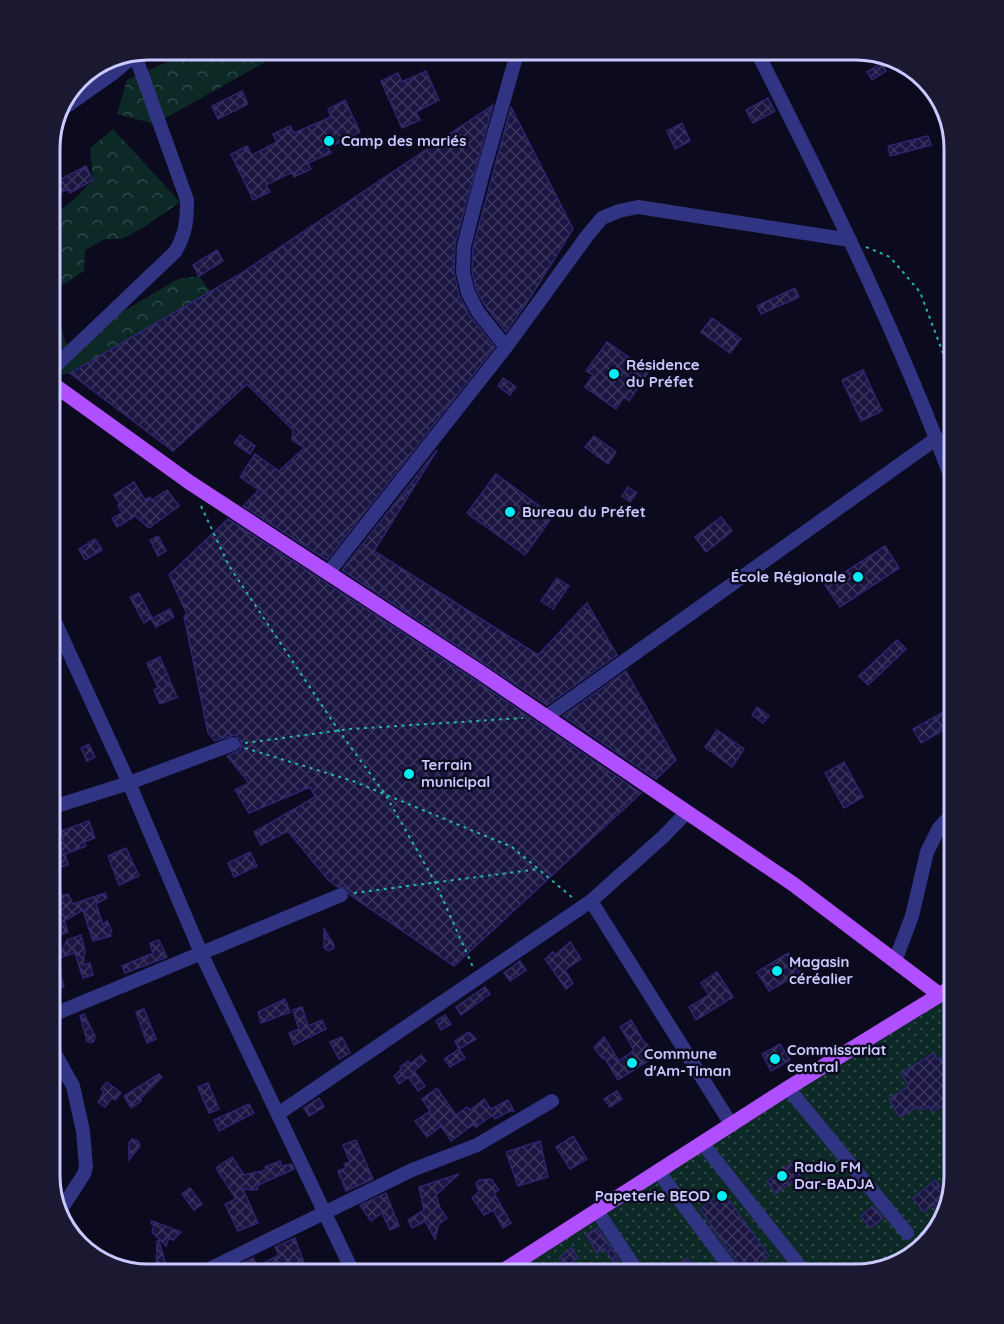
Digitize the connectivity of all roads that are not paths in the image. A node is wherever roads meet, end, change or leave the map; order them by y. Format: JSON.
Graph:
{"nodes":[{"id":1,"x":515,"y":60,"type":"edge"},
{"id":2,"x":761,"y":60,"type":"edge"},
{"id":3,"x":137,"y":61,"type":"edge"},
{"id":4,"x":124,"y":64,"type":"edge"},
{"id":5,"x":75,"y":100,"type":"edge"},
{"id":6,"x":850,"y":240,"type":"junction"},
{"id":7,"x":506,"y":347,"type":"junction"},
{"id":8,"x":60,"y":361,"type":"edge"},
{"id":9,"x":60,"y":389,"type":"edge"},
{"id":10,"x":937,"y":438,"type":"junction"},
{"id":11,"x":944,"y":458,"type":"edge"},
{"id":12,"x":328,"y":573,"type":"junction"},
{"id":13,"x":60,"y":633,"type":"edge"},
{"id":14,"x":546,"y":717,"type":"junction"},
{"id":15,"x":233,"y":744,"type":"road end"},
{"id":16,"x":129,"y":783,"type":"junction"},
{"id":17,"x":60,"y":805,"type":"edge"},
{"id":18,"x":687,"y":812,"type":"junction"},
{"id":19,"x":944,"y":823,"type":"edge"},
{"id":20,"x":341,"y":895,"type":"road end"},
{"id":21,"x":587,"y":904,"type":"junction"},
{"id":22,"x":201,"y":953,"type":"junction"},
{"id":23,"x":895,"y":961,"type":"junction"},
{"id":24,"x":944,"y":992,"type":"edge"},
{"id":25,"x":940,"y":995,"type":"junction"},
{"id":26,"x":60,"y":1012,"type":"edge"},
{"id":27,"x":60,"y":1063,"type":"edge"},
{"id":28,"x":788,"y":1088,"type":"junction"},
{"id":29,"x":552,"y":1101,"type":"dead end"},
{"id":30,"x":278,"y":1114,"type":"junction"},
{"id":31,"x":731,"y":1124,"type":"junction"},
{"id":32,"x":702,"y":1143,"type":"junction"},
{"id":33,"x":658,"y":1172,"type":"junction"},
{"id":34,"x":65,"y":1203,"type":"edge"},
{"id":35,"x":597,"y":1211,"type":"junction"},
{"id":36,"x":325,"y":1213,"type":"junction"},
{"id":37,"x":907,"y":1233,"type":"dead end"},
{"id":38,"x":220,"y":1264,"type":"edge"},
{"id":39,"x":349,"y":1264,"type":"edge"},
{"id":40,"x":514,"y":1264,"type":"edge"},
{"id":41,"x":632,"y":1264,"type":"edge"},
{"id":42,"x":727,"y":1264,"type":"edge"},
{"id":43,"x":797,"y":1264,"type":"edge"}],
"edges":[{"from":1,"to":7,"type":"street"},
{"from":2,"to":6,"type":"street"},
{"from":3,"to":8,"type":"street"},
{"from":4,"to":5,"type":"street"},
{"from":6,"to":7,"type":"street"},
{"from":6,"to":10,"type":"street"},
{"from":7,"to":12,"type":"street"},
{"from":9,"to":12,"type":"main road"},
{"from":10,"to":11,"type":"street"},
{"from":10,"to":14,"type":"street"},
{"from":12,"to":14,"type":"main road"},
{"from":13,"to":16,"type":"street"},
{"from":14,"to":18,"type":"main road"},
{"from":15,"to":16,"type":"street"},
{"from":16,"to":17,"type":"street"},
{"from":16,"to":22,"type":"street"},
{"from":18,"to":21,"type":"street"},
{"from":18,"to":23,"type":"main road"},
{"from":19,"to":23,"type":"street"},
{"from":20,"to":22,"type":"street"},
{"from":21,"to":30,"type":"street"},
{"from":21,"to":31,"type":"street"},
{"from":22,"to":26,"type":"street"},
{"from":22,"to":30,"type":"street"},
{"from":23,"to":25,"type":"main road"},
{"from":24,"to":25,"type":"main road"},
{"from":25,"to":28,"type":"main road"},
{"from":27,"to":34,"type":"street"},
{"from":28,"to":31,"type":"main road"},
{"from":28,"to":37,"type":"street"},
{"from":29,"to":36,"type":"street"},
{"from":30,"to":36,"type":"street"},
{"from":31,"to":32,"type":"main road"},
{"from":32,"to":33,"type":"main road"},
{"from":32,"to":43,"type":"street"},
{"from":33,"to":35,"type":"main road"},
{"from":33,"to":42,"type":"street"},
{"from":35,"to":40,"type":"main road"},
{"from":35,"to":41,"type":"street"},
{"from":36,"to":38,"type":"street"},
{"from":36,"to":39,"type":"street"}]}
